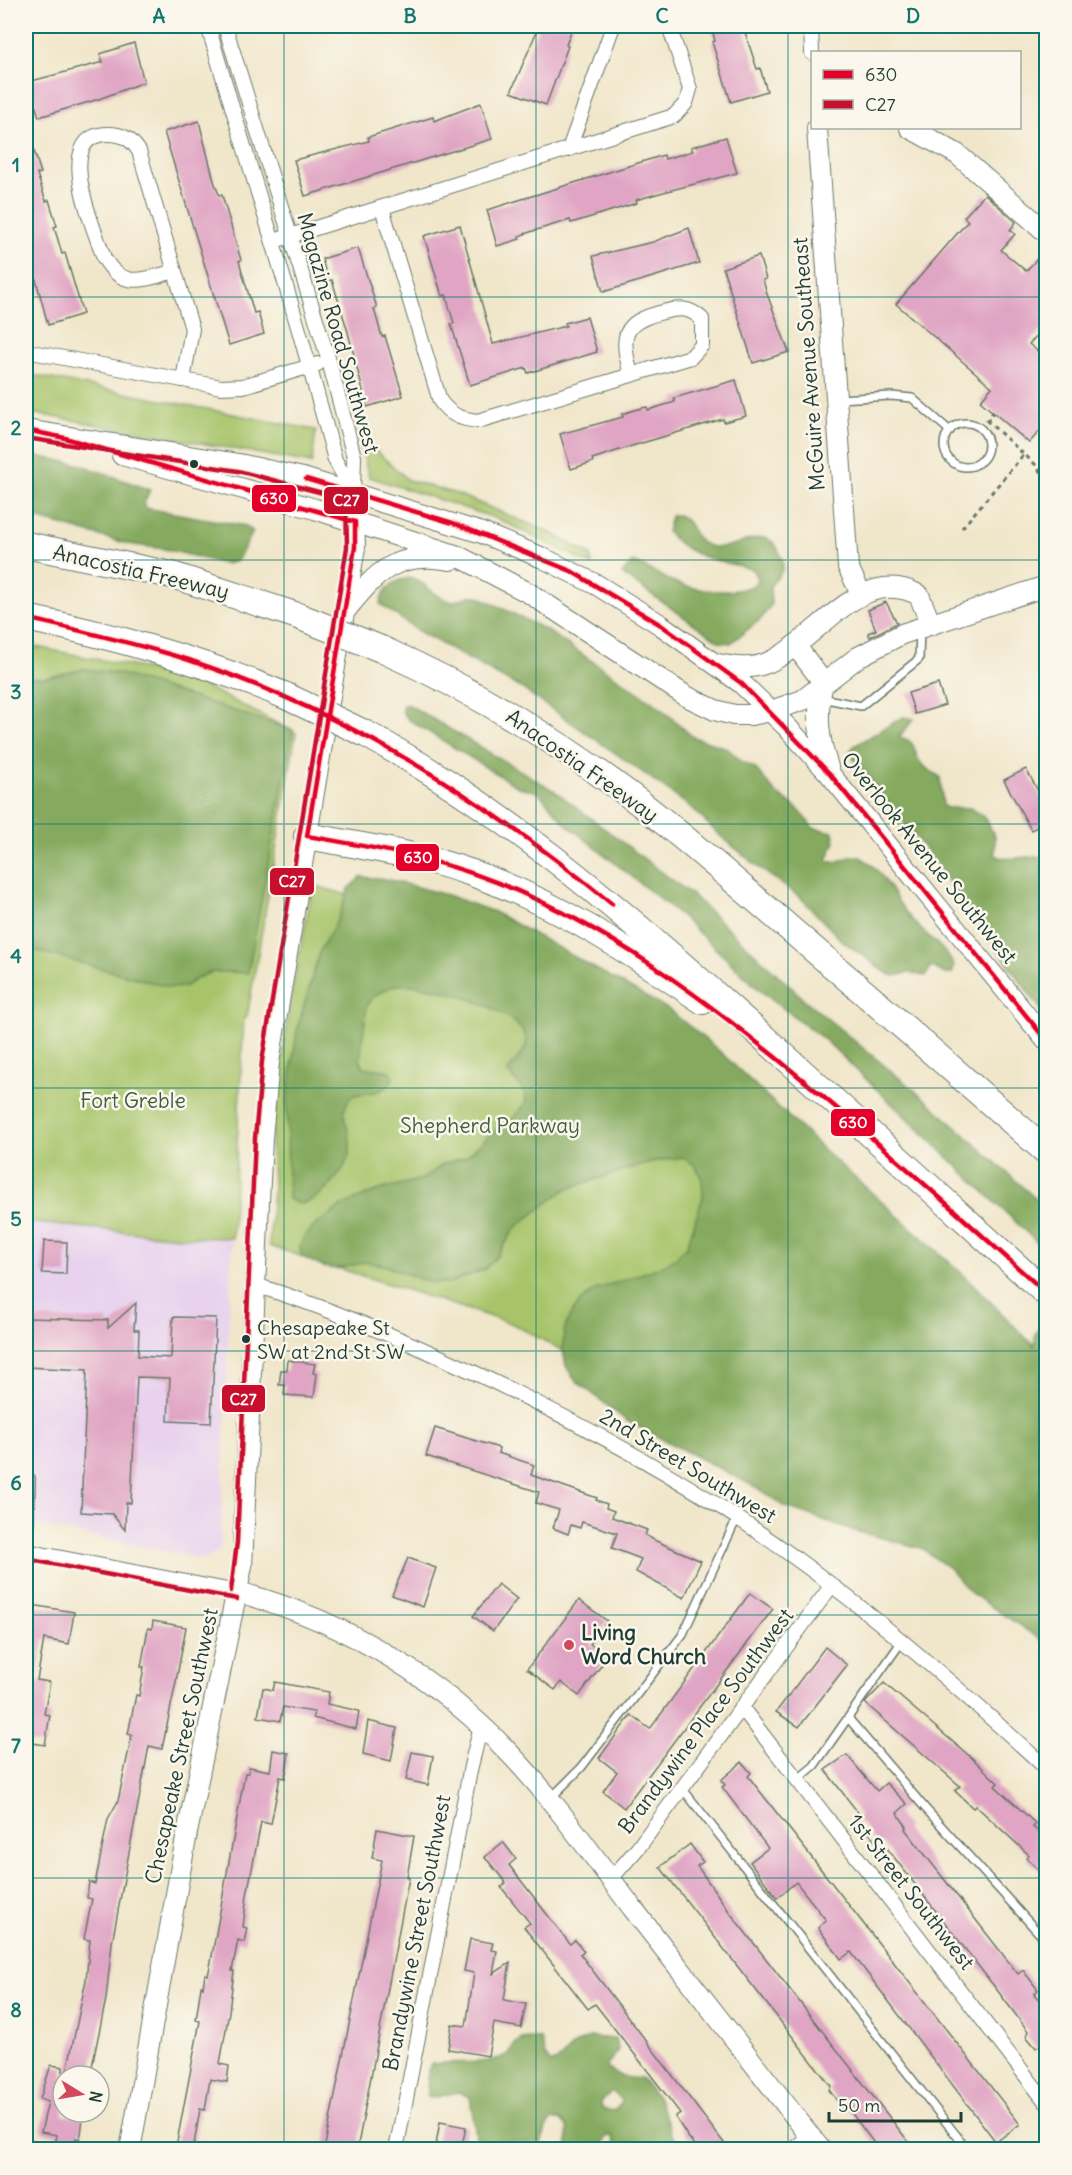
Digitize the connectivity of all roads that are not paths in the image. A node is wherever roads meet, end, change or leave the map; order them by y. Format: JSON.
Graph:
{"nodes":[{"id":1,"x":208,"y":26,"type":"edge"},
{"id":2,"x":225,"y":26,"type":"edge"},
{"id":3,"x":613,"y":26,"type":"edge"},
{"id":4,"x":669,"y":26,"type":"edge"},
{"id":5,"x":811,"y":26,"type":"edge"},
{"id":6,"x":813,"y":51,"type":"edge"},
{"id":7,"x":817,"y":129,"type":"edge"},
{"id":8,"x":912,"y":129,"type":"edge"},
{"id":9,"x":569,"y":149,"type":"junction"},
{"id":10,"x":382,"y":208,"type":"junction"},
{"id":11,"x":1047,"y":232,"type":"edge"},
{"id":12,"x":290,"y":237,"type":"junction"},
{"id":13,"x":274,"y":241,"type":"junction"},
{"id":14,"x":175,"y":271,"type":"junction"},
{"id":15,"x":26,"y":351,"type":"edge"},
{"id":16,"x":328,"y":361,"type":"junction"},
{"id":17,"x":310,"y":367,"type":"junction"},
{"id":18,"x":631,"y":374,"type":"junction"},
{"id":19,"x":183,"y":380,"type":"junction"},
{"id":20,"x":835,"y":399,"type":"junction"},
{"id":21,"x":26,"y":430,"type":"edge"},
{"id":22,"x":950,"y":430,"type":"junction"},
{"id":23,"x":65,"y":438,"type":"junction"},
{"id":24,"x":353,"y":493,"type":"junction"},
{"id":25,"x":355,"y":522,"type":"junction"},
{"id":26,"x":26,"y":545,"type":"edge"},
{"id":27,"x":476,"y":565,"type":"junction"},
{"id":28,"x":1047,"y":586,"type":"edge"},
{"id":29,"x":861,"y":594,"type":"junction"},
{"id":30,"x":345,"y":611,"type":"junction"},
{"id":31,"x":26,"y":618,"type":"edge"},
{"id":32,"x":926,"y":627,"type":"junction"},
{"id":33,"x":795,"y":645,"type":"junction"},
{"id":34,"x":714,"y":663,"type":"junction"},
{"id":35,"x":821,"y":690,"type":"junction"},
{"id":36,"x":771,"y":711,"type":"junction"},
{"id":37,"x":830,"y":773,"type":"junction"},
{"id":38,"x":307,"y":836,"type":"junction"},
{"id":39,"x":1047,"y":1040,"type":"edge"},
{"id":40,"x":878,"y":1141,"type":"junction"},
{"id":41,"x":1047,"y":1151,"type":"edge"},
{"id":42,"x":255,"y":1285,"type":"junction"},
{"id":43,"x":1047,"y":1293,"type":"edge"},
{"id":44,"x":31,"y":1478,"type":"dead end"},
{"id":45,"x":737,"y":1518,"type":"junction"},
{"id":46,"x":27,"y":1551,"type":"edge"},
{"id":47,"x":832,"y":1585,"type":"junction"},
{"id":48,"x":238,"y":1592,"type":"junction"},
{"id":49,"x":902,"y":1641,"type":"junction"},
{"id":50,"x":742,"y":1707,"type":"junction"},
{"id":51,"x":849,"y":1719,"type":"junction"},
{"id":52,"x":482,"y":1726,"type":"junction"},
{"id":53,"x":1047,"y":1768,"type":"edge"},
{"id":54,"x":797,"y":1780,"type":"junction"},
{"id":55,"x":682,"y":1788,"type":"junction"},
{"id":56,"x":549,"y":1800,"type":"junction"},
{"id":57,"x":610,"y":1880,"type":"junction"},
{"id":58,"x":1047,"y":1941,"type":"edge"},
{"id":59,"x":1047,"y":2102,"type":"edge"},
{"id":60,"x":815,"y":2143,"type":"edge"},
{"id":61,"x":130,"y":2150,"type":"edge"},
{"id":62,"x":396,"y":2150,"type":"edge"},
{"id":63,"x":792,"y":2150,"type":"edge"},
{"id":64,"x":968,"y":2150,"type":"edge"}],
"edges":[{"from":1,"to":13,"type":"street","name":"Magazine Road Southwest"},
{"from":2,"to":12,"type":"street","name":"Magazine Road Southwest"},
{"from":3,"to":9,"type":"street"},
{"from":4,"to":9,"type":"street"},
{"from":5,"to":6,"type":"street"},
{"from":7,"to":20,"type":"street","name":"McGuire Avenue Southeast"},
{"from":8,"to":11,"type":"street"},
{"from":9,"to":10,"type":"street"},
{"from":10,"to":12,"type":"street"},
{"from":10,"to":18,"type":"street"},
{"from":12,"to":13,"type":"street"},
{"from":12,"to":16,"type":"street","name":"Magazine Road Southwest"},
{"from":13,"to":17,"type":"street","name":"Magazine Road Southwest"},
{"from":14,"to":14,"type":"street"},
{"from":14,"to":19,"type":"street"},
{"from":15,"to":19,"type":"street"},
{"from":16,"to":17,"type":"street"},
{"from":16,"to":24,"type":"street","name":"Magazine Road Southwest"},
{"from":17,"to":19,"type":"street"},
{"from":17,"to":24,"type":"street","name":"Magazine Road Southwest"},
{"from":18,"to":18,"type":"street"},
{"from":20,"to":22,"type":"lane"},
{"from":20,"to":29,"type":"street","name":"McGuire Avenue Southeast"},
{"from":21,"to":23,"type":"street","name":"Overlook Avenue Southwest"},
{"from":22,"to":22,"type":"lane"},
{"from":23,"to":24,"type":"street","name":"Overlook Avenue Southwest"},
{"from":23,"to":25,"type":"street","name":"Overlook Avenue Southwest"},
{"from":24,"to":25,"type":"street","name":"Chesapeake Street Southwest"},
{"from":24,"to":34,"type":"street","name":"Overlook Avenue Southwest"},
{"from":25,"to":27,"type":"street","name":"Overlook Avenue Southwest"},
{"from":25,"to":30,"type":"street","name":"Chesapeake Street Southwest"},
{"from":26,"to":41,"type":"highway","name":"Anacostia Freeway","bridge":true},
{"from":27,"to":30,"type":"street"},
{"from":27,"to":36,"type":"street","name":"Overlook Avenue Southwest"},
{"from":28,"to":32,"type":"street"},
{"from":29,"to":32,"type":"street"},
{"from":29,"to":33,"type":"street"},
{"from":30,"to":38,"type":"street","name":"Chesapeake Street Southwest"},
{"from":31,"to":40,"type":"highway","bridge":true},
{"from":32,"to":35,"type":"street"},
{"from":32,"to":35,"type":"lane"},
{"from":33,"to":34,"type":"street"},
{"from":33,"to":35,"type":"street"},
{"from":34,"to":36,"type":"street","name":"Overlook Avenue Southwest"},
{"from":35,"to":36,"type":"street"},
{"from":35,"to":37,"type":"street"},
{"from":36,"to":37,"type":"street","name":"Overlook Avenue Southwest"},
{"from":37,"to":39,"type":"street","name":"Overlook Avenue Southwest"},
{"from":38,"to":40,"type":"highway"},
{"from":38,"to":42,"type":"street","name":"Chesapeake Street Southwest"},
{"from":40,"to":43,"type":"highway"},
{"from":42,"to":45,"type":"street","name":"2nd Street Southwest"},
{"from":42,"to":48,"type":"street","name":"Chesapeake Street Southwest"},
{"from":44,"to":46,"type":"lane"},
{"from":45,"to":47,"type":"street","name":"2nd Street Southwest"},
{"from":45,"to":56,"type":"lane"},
{"from":46,"to":48,"type":"street"},
{"from":47,"to":49,"type":"street","name":"2nd Street Southwest"},
{"from":47,"to":50,"type":"street","name":"Brandywine Place Southwest"},
{"from":48,"to":52,"type":"street"},
{"from":48,"to":61,"type":"street","name":"Chesapeake Street Southwest"},
{"from":49,"to":51,"type":"lane"},
{"from":49,"to":53,"type":"street","name":"2nd Street Southwest"},
{"from":50,"to":54,"type":"street","name":"1st Street Southwest"},
{"from":50,"to":55,"type":"street","name":"Brandywine Place Southwest"},
{"from":51,"to":54,"type":"lane"},
{"from":51,"to":58,"type":"lane"},
{"from":52,"to":56,"type":"street"},
{"from":52,"to":62,"type":"street","name":"Brandywine Street Southwest"},
{"from":54,"to":59,"type":"street","name":"1st Street Southwest"},
{"from":55,"to":57,"type":"street","name":"Brandywine Place Southwest"},
{"from":55,"to":64,"type":"lane"},
{"from":56,"to":57,"type":"street"},
{"from":57,"to":60,"type":"street"},
{"from":60,"to":63,"type":"street"}]}
